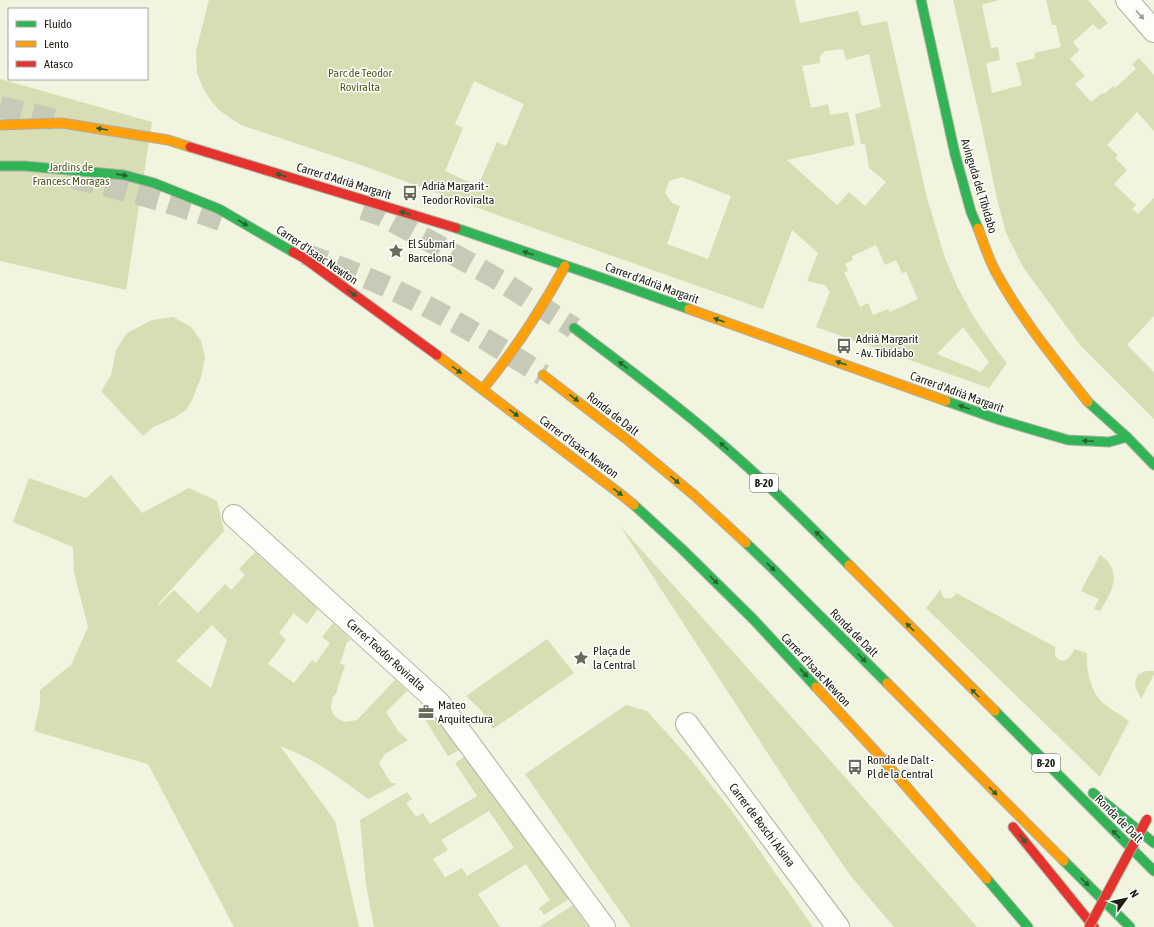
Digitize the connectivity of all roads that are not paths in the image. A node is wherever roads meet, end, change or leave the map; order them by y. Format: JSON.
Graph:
{"nodes":[{"id":1,"x":921,"y":0,"type":"edge"},
{"id":2,"x":1127,"y":0,"type":"edge"},
{"id":3,"x":1154,"y":30,"type":"edge"},
{"id":4,"x":0,"y":125,"type":"edge"},
{"id":5,"x":0,"y":166,"type":"edge"},
{"id":6,"x":565,"y":266,"type":"junction"},
{"id":7,"x":574,"y":328,"type":"tunnel mouth"},
{"id":8,"x":543,"y":375,"type":"tunnel mouth"},
{"id":9,"x":484,"y":389,"type":"junction"},
{"id":10,"x":1127,"y":437,"type":"junction"},
{"id":11,"x":1154,"y":465,"type":"edge"},
{"id":12,"x":234,"y":516,"type":"dead end"},
{"id":13,"x":990,"y":708,"type":"junction"},
{"id":14,"x":687,"y":724,"type":"dead end"},
{"id":15,"x":936,"y":733,"type":"junction"},
{"id":16,"x":1069,"y":773,"type":"dead end"},
{"id":17,"x":1087,"y":788,"type":"dead end"},
{"id":18,"x":990,"y":800,"type":"dead end"},
{"id":19,"x":1152,"y":810,"type":"dead end"},
{"id":20,"x":1005,"y":818,"type":"dead end"},
{"id":21,"x":1154,"y":843,"type":"edge"},
{"id":22,"x":1154,"y":871,"type":"edge"},
{"id":23,"x":604,"y":927,"type":"edge"},
{"id":24,"x":838,"y":927,"type":"edge"},
{"id":25,"x":1028,"y":927,"type":"edge"},
{"id":26,"x":1089,"y":927,"type":"edge"},
{"id":27,"x":1094,"y":927,"type":"edge"},
{"id":28,"x":1130,"y":927,"type":"edge"}],
"edges":[{"from":1,"to":10,"type":"main road","name":"Avinguda del Tibidabo"},
{"from":2,"to":3,"type":"street","one_way":true},
{"from":6,"to":4,"type":"main road","name":"Carrer d'Adrià Margarit","one_way":true},
{"from":5,"to":9,"type":"main road","name":"Carrer d'Isaac Newton","one_way":true},
{"from":6,"to":9,"type":"main road"},
{"from":10,"to":6,"type":"main road","name":"Carrer d'Adrià Margarit","one_way":true},
{"from":13,"to":7,"type":"main road","name":"Ronda de Dalt","number":"B-20","one_way":true},
{"from":8,"to":15,"type":"main road","name":"Ronda de Dalt","one_way":true},
{"from":9,"to":25,"type":"main road","name":"Carrer d'Isaac Newton","one_way":true},
{"from":10,"to":11,"type":"main road","name":"Avinguda del Tibidabo"},
{"from":12,"to":23,"type":"street","name":"Carrer Teodor Roviralta"},
{"from":13,"to":16,"type":"main road"},
{"from":22,"to":13,"type":"main road","name":"Ronda de Dalt","number":"B-20","one_way":true},
{"from":14,"to":24,"type":"street","name":"Carrer de Bosch i Alsina"},
{"from":15,"to":18,"type":"main road"},
{"from":15,"to":28,"type":"main road","name":"Ronda de Dalt","one_way":true},
{"from":17,"to":21,"type":"main road"},
{"from":19,"to":26,"type":"main road","bridge":true},
{"from":20,"to":27,"type":"main road","one_way":true}]}
